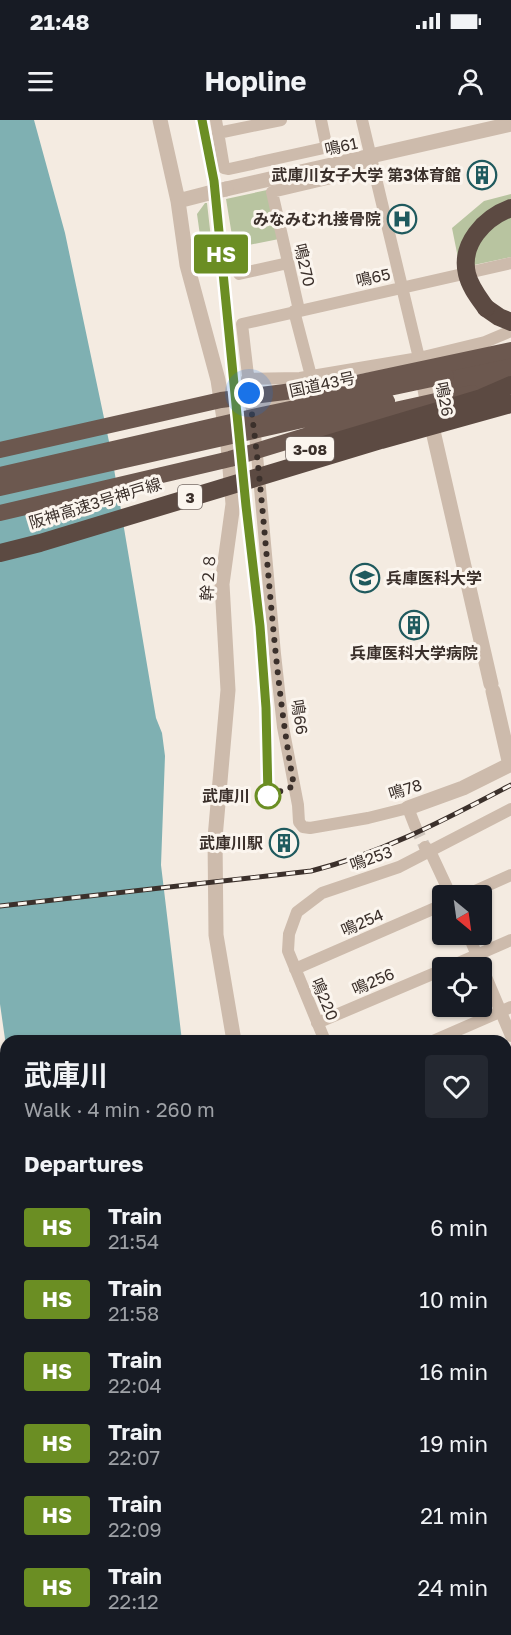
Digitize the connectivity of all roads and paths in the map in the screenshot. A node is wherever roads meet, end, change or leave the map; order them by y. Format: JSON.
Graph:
{"nodes":[{"id":1,"x":160,"y":120,"type":"edge"},
{"id":2,"x":281,"y":120,"type":"edge"},
{"id":3,"x":321,"y":120,"type":"edge"},
{"id":4,"x":362,"y":120,"type":"edge"},
{"id":5,"x":511,"y":124,"type":"edge"},
{"id":6,"x":217,"y":126,"type":"edge"},
{"id":7,"x":373,"y":163,"type":"junction"},
{"id":8,"x":178,"y":201,"type":"junction"},
{"id":9,"x":511,"y":208,"type":"edge"},
{"id":10,"x":288,"y":263,"type":"junction"},
{"id":11,"x":511,"y":263,"type":"edge"},
{"id":12,"x":239,"y":274,"type":"dead end"},
{"id":13,"x":402,"y":288,"type":"junction"},
{"id":14,"x":296,"y":310,"type":"junction"},
{"id":15,"x":511,"y":322,"type":"edge"},
{"id":16,"x":242,"y":324,"type":"joint"},
{"id":17,"x":511,"y":331,"type":"edge"},
{"id":18,"x":511,"y":350,"type":"edge"},
{"id":19,"x":419,"y":358,"type":"junction"},
{"id":20,"x":511,"y":361,"type":"edge"},
{"id":21,"x":349,"y":369,"type":"junction"},
{"id":22,"x":511,"y":374,"type":"edge"},
{"id":23,"x":311,"y":376,"type":"junction"},
{"id":24,"x":247,"y":379,"type":"junction"},
{"id":25,"x":511,"y":385,"type":"edge"},
{"id":26,"x":511,"y":402,"type":"edge"},
{"id":27,"x":251,"y":406,"type":"junction"},
{"id":28,"x":511,"y":412,"type":"edge"},
{"id":29,"x":437,"y":427,"type":"junction"},
{"id":30,"x":256,"y":444,"type":"junction"},
{"id":31,"x":0,"y":450,"type":"edge"},
{"id":32,"x":0,"y":474,"type":"edge"},
{"id":33,"x":0,"y":488,"type":"edge"},
{"id":34,"x":0,"y":513,"type":"edge"},
{"id":35,"x":111,"y":518,"type":"junction"},
{"id":36,"x":0,"y":552,"type":"edge"},
{"id":37,"x":511,"y":764,"type":"edge"},
{"id":38,"x":408,"y":808,"type":"junction"},
{"id":39,"x":511,"y":809,"type":"edge"},
{"id":40,"x":416,"y":826,"type":"tunnel mouth"},
{"id":41,"x":303,"y":827,"type":"joint"},
{"id":42,"x":428,"y":849,"type":"junction"},
{"id":43,"x":511,"y":875,"type":"edge"},
{"id":44,"x":446,"y":885,"type":"edge"},
{"id":45,"x":489,"y":885,"type":"edge"},
{"id":46,"x":432,"y":909,"type":"edge"},
{"id":47,"x":511,"y":940,"type":"edge"},
{"id":48,"x":472,"y":945,"type":"edge"},
{"id":49,"x":476,"y":955,"type":"junction"},
{"id":50,"x":472,"y":957,"type":"edge"},
{"id":51,"x":295,"y":969,"type":"junction"},
{"id":52,"x":432,"y":974,"type":"edge"},
{"id":53,"x":506,"y":1010,"type":"edge"},
{"id":54,"x":317,"y":1023,"type":"junction"},
{"id":55,"x":233,"y":1035,"type":"edge"},
{"id":56,"x":322,"y":1035,"type":"edge"},
{"id":57,"x":446,"y":1035,"type":"edge"},
{"id":58,"x":511,"y":1035,"type":"edge"}],
"edges":[{"from":1,"to":8,"type":"street","name":"幹２８"},
{"from":2,"to":6,"type":"street"},
{"from":3,"to":6,"type":"street"},
{"from":4,"to":7,"type":"street","name":"鳴26"},
{"from":5,"to":7,"type":"street","name":"鳴61"},
{"from":7,"to":8,"type":"street","name":"鳴61","bridge":true},
{"from":7,"to":10,"type":"street","name":"鳴270"},
{"from":7,"to":13,"type":"street","name":"鳴26"},
{"from":8,"to":55,"type":"street","name":"幹２８"},
{"from":9,"to":15,"type":"highway","bridge":true},
{"from":10,"to":12,"type":"street"},
{"from":10,"to":14,"type":"street","name":"鳴270"},
{"from":11,"to":13,"type":"street","name":"鳴65"},
{"from":13,"to":14,"type":"street","name":"鳴65"},
{"from":13,"to":19,"type":"street","name":"鳴26"},
{"from":14,"to":16,"type":"street","name":"鳴65"},
{"from":14,"to":23,"type":"street","name":"鳴270"},
{"from":16,"to":24,"type":"street","name":"鳴66"},
{"from":17,"to":19,"type":"street"},
{"from":18,"to":31,"type":"highway","bridge":true},
{"from":19,"to":21,"type":"street"},
{"from":19,"to":29,"type":"street","name":"鳴26"},
{"from":20,"to":32,"type":"highway","name":"国道43号","bridge":true},
{"from":21,"to":23,"type":"street"},
{"from":21,"to":27,"type":"street"},
{"from":22,"to":33,"type":"highway","name":"国道43号","bridge":true},
{"from":23,"to":24,"type":"street"},
{"from":24,"to":27,"type":"street","name":"鳴66"},
{"from":25,"to":34,"type":"highway","bridge":true},
{"from":25,"to":35,"type":"highway","number":"3-08","bridge":true},
{"from":26,"to":29,"type":"highway","name":"阪神高速3号神戸線","number":"3","bridge":true},
{"from":26,"to":35,"type":"highway","name":"阪神高速3号神戸線","number":"3","bridge":true},
{"from":27,"to":30,"type":"street","name":"鳴66"},
{"from":28,"to":29,"type":"highway","bridge":true},
{"from":29,"to":30,"type":"street"},
{"from":29,"to":36,"type":"highway","name":"阪神高速3号神戸線","number":"3","bridge":true},
{"from":29,"to":37,"type":"street","name":"鳴26"},
{"from":30,"to":41,"type":"street","name":"鳴66"},
{"from":35,"to":36,"type":"highway","name":"阪神高速3号神戸線","number":"3","bridge":true},
{"from":37,"to":38,"type":"street","name":"鳴78"},
{"from":38,"to":40,"type":"street"},
{"from":38,"to":41,"type":"street","name":"鳴78"},
{"from":39,"to":42,"type":"street","name":"鳴253"},
{"from":42,"to":44,"type":"street"},
{"from":42,"to":51,"type":"street","name":"鳴253"},
{"from":43,"to":45,"type":"street"},
{"from":46,"to":51,"type":"street","name":"鳴254"},
{"from":47,"to":49,"type":"street"},
{"from":48,"to":49,"type":"street"},
{"from":49,"to":50,"type":"street"},
{"from":49,"to":53,"type":"street"},
{"from":51,"to":54,"type":"street","name":"鳴220"},
{"from":52,"to":54,"type":"street","name":"鳴256"},
{"from":53,"to":57,"type":"street"},
{"from":53,"to":58,"type":"street"},
{"from":54,"to":56,"type":"street","name":"鳴220"}]}
